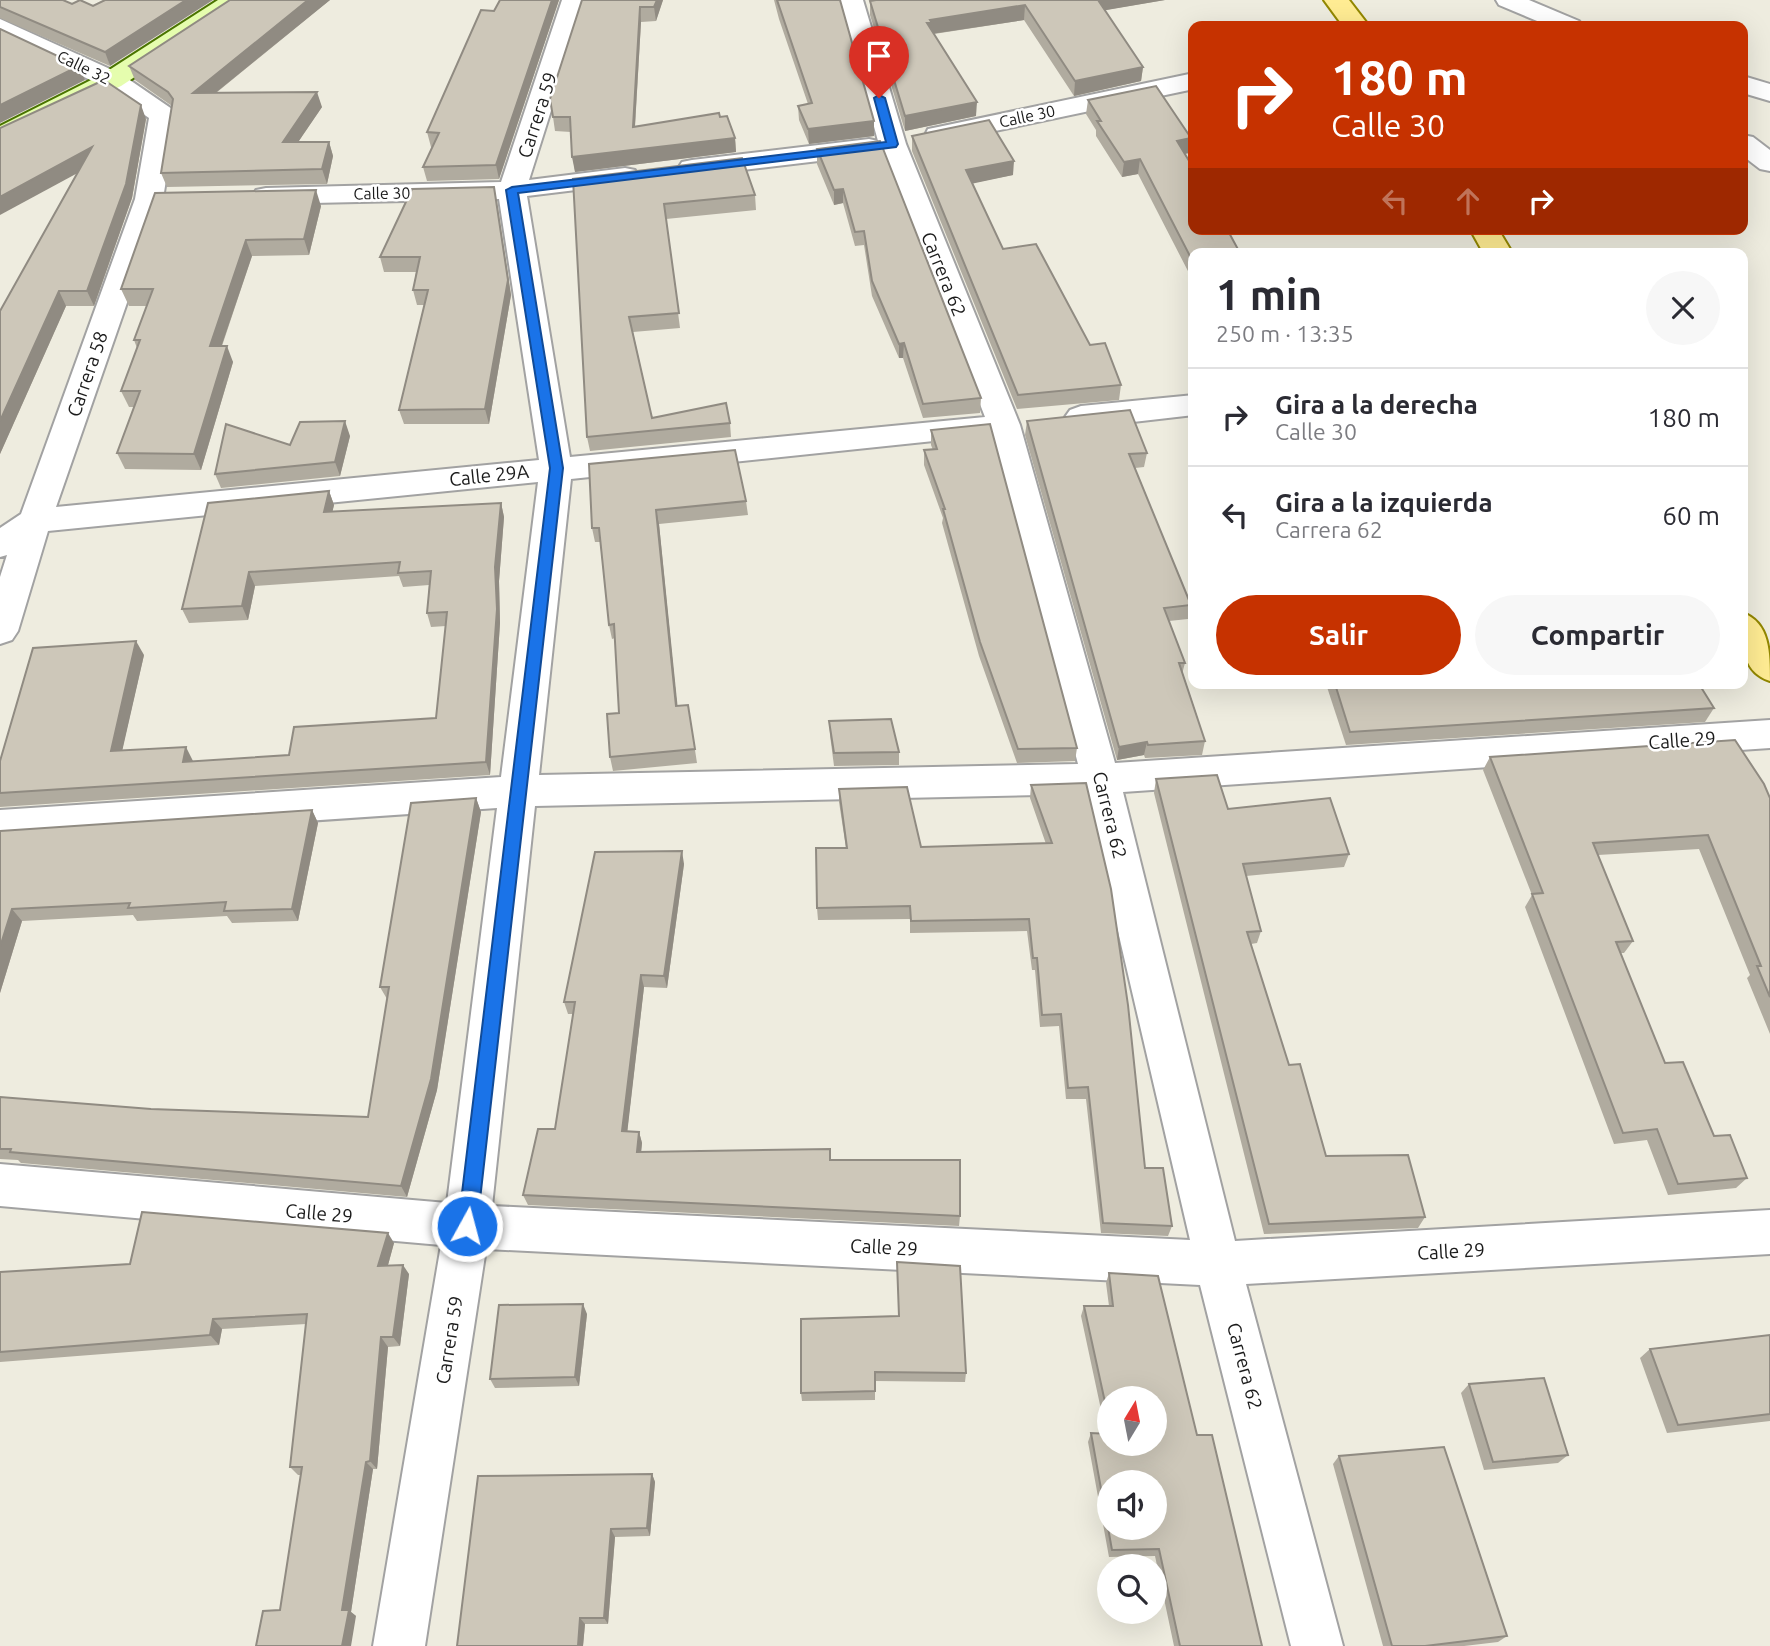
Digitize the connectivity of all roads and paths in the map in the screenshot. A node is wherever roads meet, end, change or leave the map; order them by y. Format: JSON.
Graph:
{"nodes":[{"id":1,"x":235,"y":0,"type":"edge"},
{"id":2,"x":574,"y":0,"type":"edge"},
{"id":3,"x":1336,"y":0,"type":"edge"},
{"id":4,"x":1508,"y":0,"type":"edge"},
{"id":5,"x":860,"y":4,"type":"edge"},
{"id":6,"x":1352,"y":21,"type":"edge"},
{"id":7,"x":1558,"y":21,"type":"edge"},
{"id":8,"x":0,"y":27,"type":"edge"},
{"id":9,"x":112,"y":80,"type":"junction"},
{"id":10,"x":1188,"y":82,"type":"edge"},
{"id":11,"x":1748,"y":86,"type":"edge"},
{"id":12,"x":1770,"y":93,"type":"edge"},
{"id":13,"x":163,"y":115,"type":"joint"},
{"id":14,"x":0,"y":137,"type":"edge"},
{"id":15,"x":892,"y":144,"type":"junction"},
{"id":16,"x":1748,"y":147,"type":"edge"},
{"id":17,"x":1770,"y":163,"type":"edge"},
{"id":18,"x":512,"y":190,"type":"junction"},
{"id":19,"x":247,"y":196,"type":"edge"},
{"id":20,"x":1188,"y":406,"type":"edge"},
{"id":21,"x":1027,"y":423,"type":"junction"},
{"id":22,"x":556,"y":468,"type":"junction"},
{"id":23,"x":35,"y":522,"type":"junction"},
{"id":24,"x":0,"y":545,"type":"edge"},
{"id":25,"x":0,"y":631,"type":"edge"},
{"id":26,"x":1748,"y":634,"type":"edge"},
{"id":27,"x":1770,"y":667,"type":"edge"},
{"id":28,"x":1770,"y":734,"type":"edge"},
{"id":29,"x":1101,"y":779,"type":"junction"},
{"id":30,"x":517,"y":791,"type":"junction"},
{"id":31,"x":0,"y":826,"type":"edge"},
{"id":32,"x":0,"y":1185,"type":"edge"},
{"id":33,"x":467,"y":1226,"type":"junction"},
{"id":34,"x":1770,"y":1232,"type":"edge"},
{"id":35,"x":1218,"y":1264,"type":"junction"},
{"id":36,"x":399,"y":1646,"type":"edge"},
{"id":37,"x":1317,"y":1646,"type":"edge"}],
"edges":[{"from":1,"to":9,"type":"street"},
{"from":2,"to":18,"type":"street","name":"Carrera 59"},
{"from":3,"to":6,"type":"main road"},
{"from":4,"to":7,"type":"street"},
{"from":5,"to":15,"type":"street","name":"Carrera 62"},
{"from":8,"to":9,"type":"street","name":"Calle 32"},
{"from":9,"to":13,"type":"street","name":"Calle 32"},
{"from":9,"to":14,"type":"street"},
{"from":10,"to":15,"type":"street","name":"Calle 30"},
{"from":11,"to":12,"type":"street"},
{"from":13,"to":23,"type":"street","name":"Carrera 58"},
{"from":15,"to":18,"type":"street","name":"Calle 30"},
{"from":15,"to":21,"type":"street","name":"Carrera 62"},
{"from":16,"to":17,"type":"street"},
{"from":18,"to":19,"type":"street","name":"Calle 30"},
{"from":18,"to":22,"type":"street","name":"Carrera 59"},
{"from":20,"to":21,"type":"street","name":"Calle 29A"},
{"from":21,"to":22,"type":"street","name":"Calle 29A"},
{"from":21,"to":29,"type":"street","name":"Carrera 62"},
{"from":22,"to":23,"type":"street","name":"Calle 29A"},
{"from":22,"to":30,"type":"street","name":"Carrera 59"},
{"from":23,"to":24,"type":"street"},
{"from":23,"to":25,"type":"street","name":"Carrera 58"},
{"from":26,"to":27,"type":"main road"},
{"from":28,"to":29,"type":"street","name":"Calle 29"},
{"from":29,"to":30,"type":"street","name":"Calle 29"},
{"from":29,"to":35,"type":"street","name":"Carrera 62"},
{"from":30,"to":31,"type":"street","name":"Calle 29"},
{"from":30,"to":33,"type":"street","name":"Carrera 59"},
{"from":32,"to":33,"type":"street","name":"Calle 29"},
{"from":33,"to":35,"type":"street","name":"Calle 29"},
{"from":33,"to":36,"type":"street","name":"Carrera 59"},
{"from":34,"to":35,"type":"street","name":"Calle 29"},
{"from":35,"to":37,"type":"street","name":"Carrera 62"}]}
